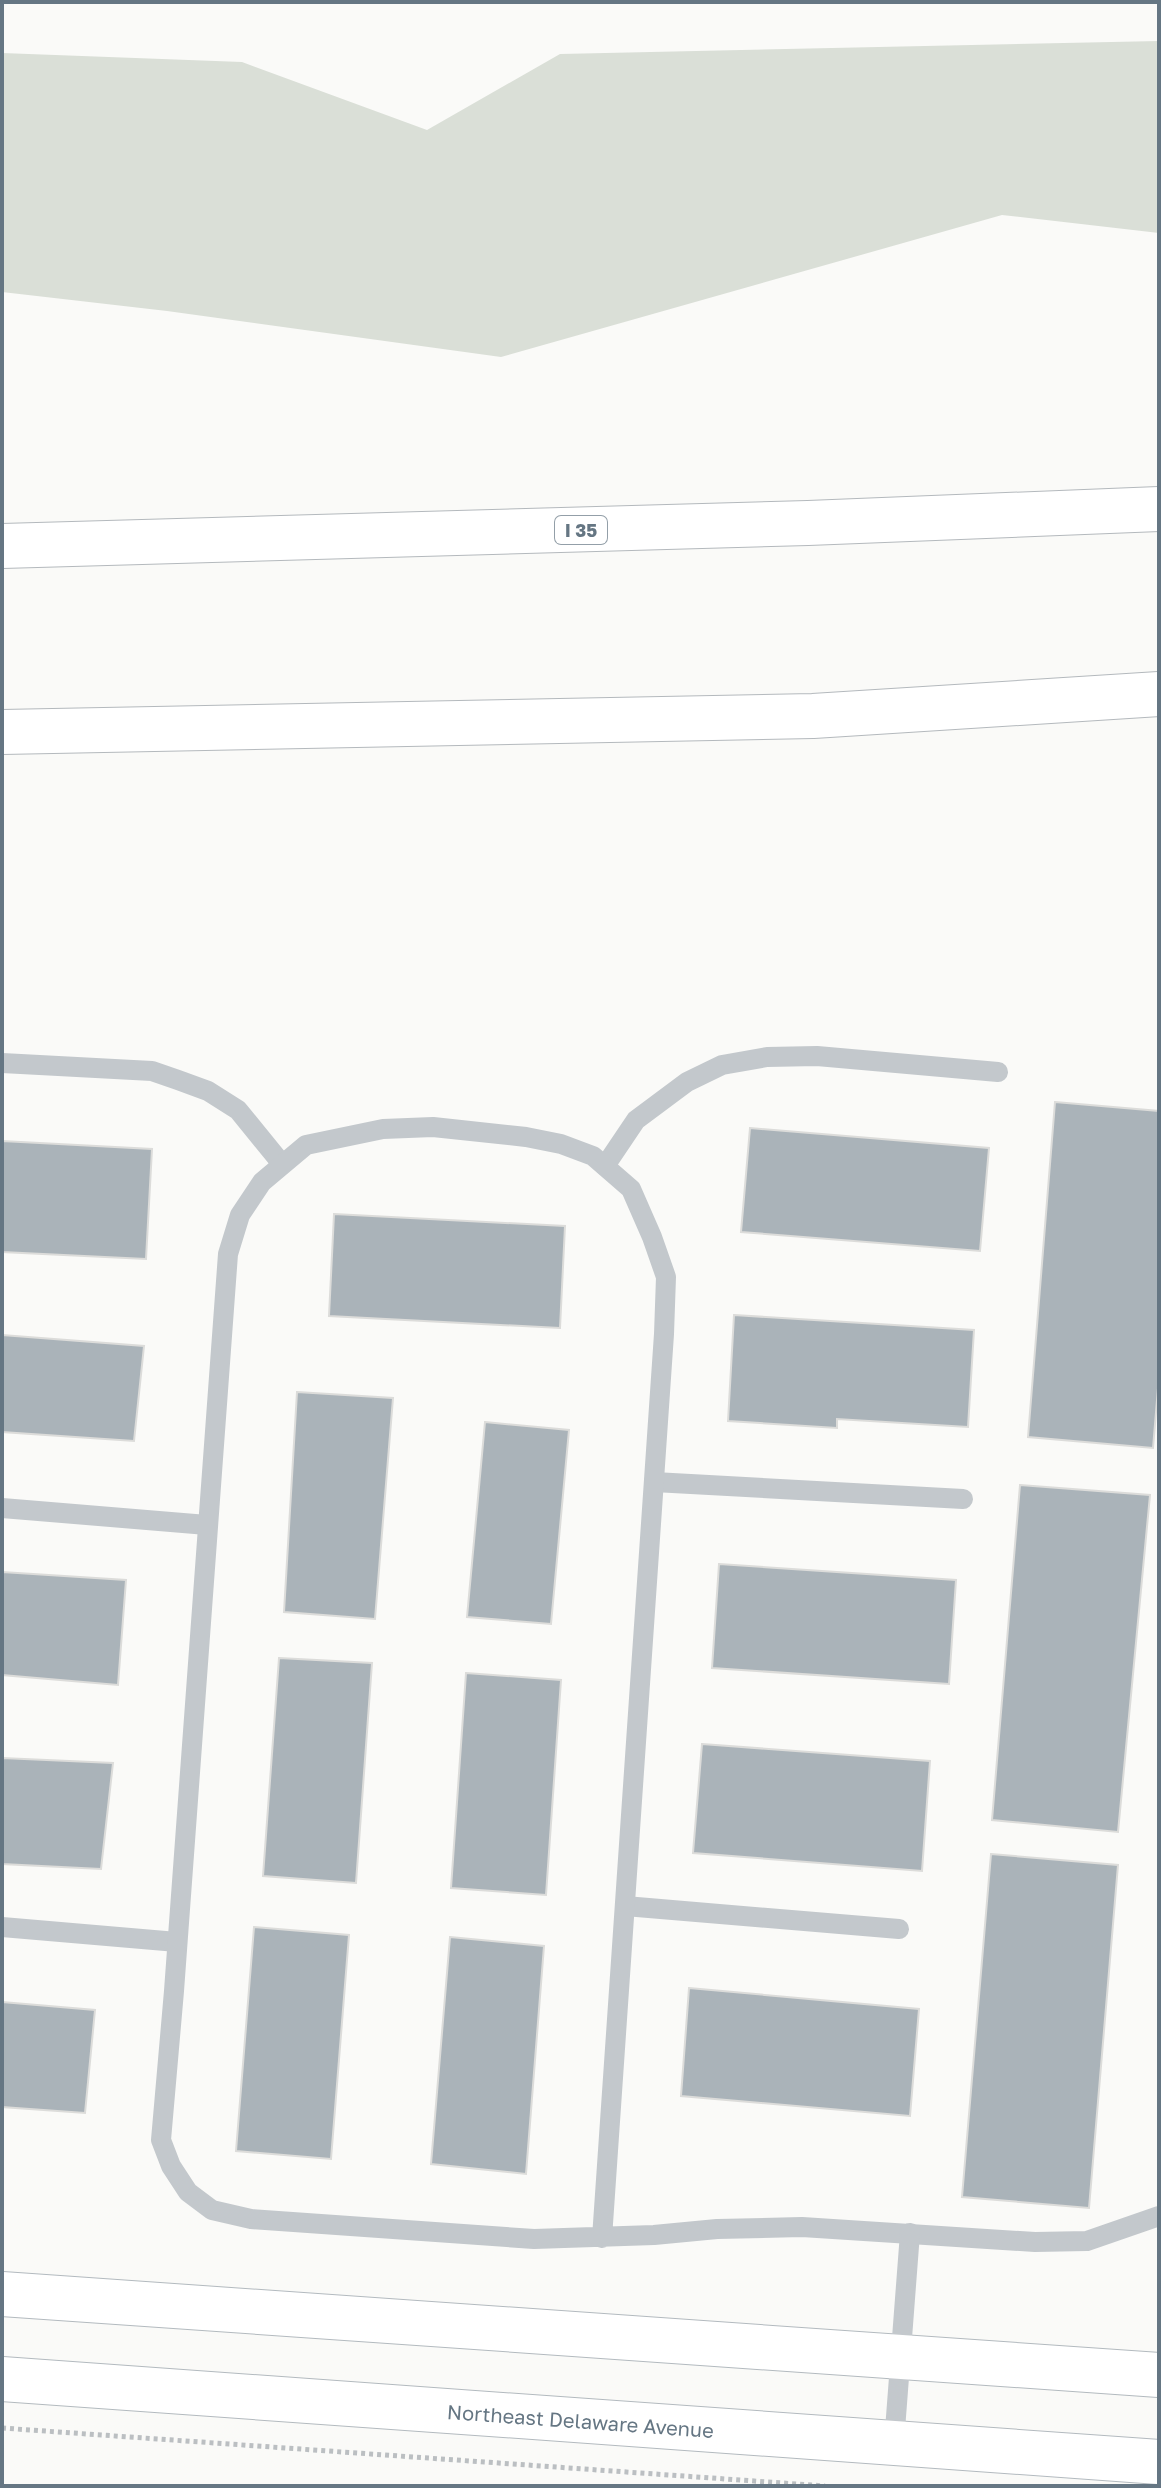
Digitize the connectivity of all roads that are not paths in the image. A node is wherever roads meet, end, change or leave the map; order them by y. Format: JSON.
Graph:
{"nodes":[{"id":1,"x":1159,"y":509,"type":"edge"},
{"id":2,"x":2,"y":546,"type":"edge"},
{"id":3,"x":1159,"y":694,"type":"edge"},
{"id":4,"x":2,"y":732,"type":"edge"},
{"id":5,"x":2,"y":1063,"type":"edge"},
{"id":6,"x":998,"y":1072,"type":"dead end"},
{"id":7,"x":282,"y":1164,"type":"junction"},
{"id":8,"x":605,"y":1166,"type":"junction"},
{"id":9,"x":654,"y":1482,"type":"junction"},
{"id":10,"x":963,"y":1499,"type":"dead end"},
{"id":11,"x":2,"y":1508,"type":"edge"},
{"id":12,"x":207,"y":1525,"type":"junction"},
{"id":13,"x":625,"y":1906,"type":"junction"},
{"id":14,"x":2,"y":1927,"type":"edge"},
{"id":15,"x":899,"y":1929,"type":"dead end"},
{"id":16,"x":177,"y":1942,"type":"junction"},
{"id":17,"x":1159,"y":2216,"type":"edge"},
{"id":18,"x":910,"y":2233,"type":"junction"},
{"id":19,"x":602,"y":2238,"type":"junction"},
{"id":20,"x":2,"y":2294,"type":"edge"},
{"id":21,"x":901,"y":2356,"type":"junction"},
{"id":22,"x":1159,"y":2375,"type":"edge"},
{"id":23,"x":2,"y":2379,"type":"edge"},
{"id":24,"x":894,"y":2443,"type":"junction"},
{"id":25,"x":1159,"y":2462,"type":"edge"}],
"edges":[{"from":1,"to":2,"type":"main road","number":"I 35"},
{"from":3,"to":4,"type":"main road"},
{"from":5,"to":7,"type":"lane"},
{"from":6,"to":8,"type":"lane"},
{"from":7,"to":8,"type":"lane"},
{"from":7,"to":12,"type":"lane"},
{"from":8,"to":9,"type":"lane"},
{"from":9,"to":10,"type":"lane"},
{"from":9,"to":13,"type":"lane"},
{"from":11,"to":12,"type":"lane"},
{"from":12,"to":16,"type":"lane"},
{"from":13,"to":15,"type":"lane"},
{"from":13,"to":19,"type":"lane"},
{"from":14,"to":16,"type":"lane"},
{"from":16,"to":19,"type":"lane"},
{"from":17,"to":18,"type":"lane"},
{"from":18,"to":19,"type":"lane"},
{"from":18,"to":21,"type":"lane"},
{"from":20,"to":21,"type":"main road"},
{"from":21,"to":22,"type":"main road"},
{"from":21,"to":24,"type":"lane"},
{"from":23,"to":24,"type":"main road","name":"Northeast Delaware Avenue"},
{"from":24,"to":25,"type":"main road","name":"Northeast Delaware Avenue"}]}
